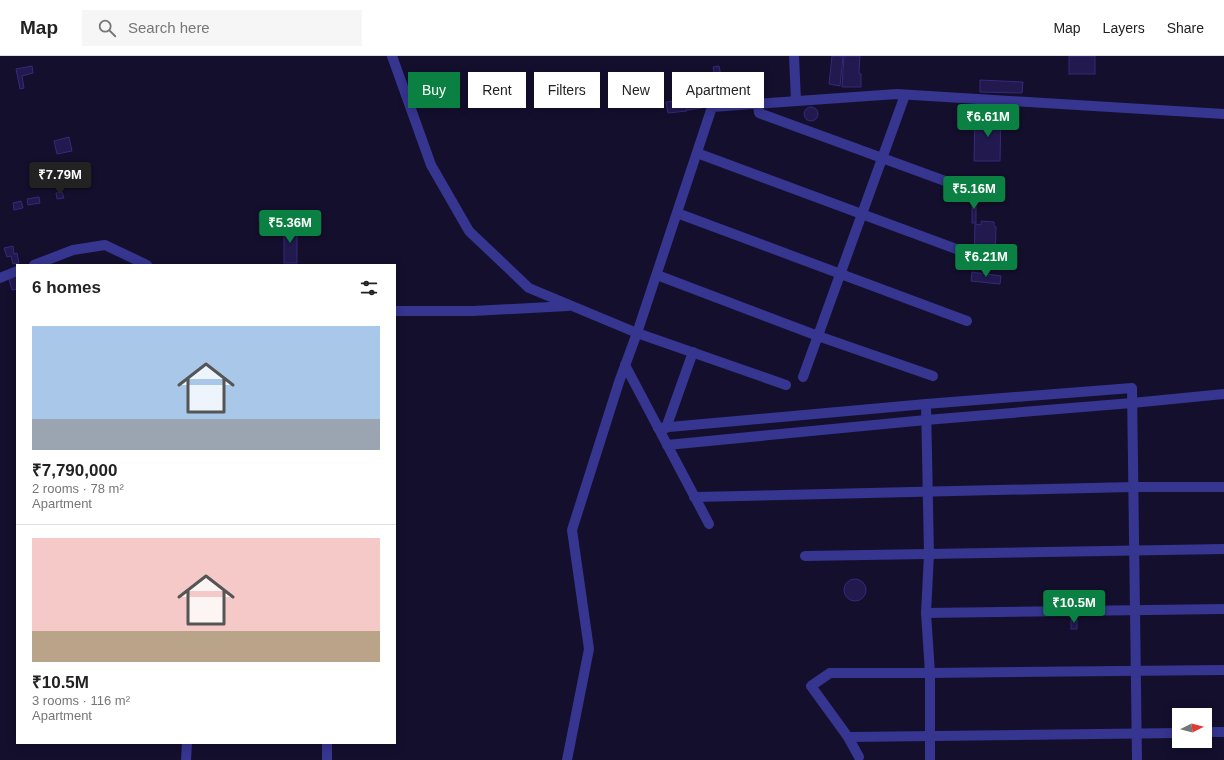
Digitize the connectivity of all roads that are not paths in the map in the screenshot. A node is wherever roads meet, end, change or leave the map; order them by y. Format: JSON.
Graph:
{"nodes":[{"id":1,"x":392,"y":56,"type":"edge"},
{"id":2,"x":794,"y":56,"type":"edge"},
{"id":3,"x":905,"y":95,"type":"junction"},
{"id":4,"x":796,"y":101,"type":"junction"},
{"id":5,"x":764,"y":104,"type":"edge"},
{"id":6,"x":712,"y":108,"type":"edge"},
{"id":7,"x":758,"y":108,"type":"edge"},
{"id":8,"x":1224,"y":114,"type":"edge"},
{"id":9,"x":697,"y":153,"type":"junction"},
{"id":10,"x":882,"y":158,"type":"junction"},
{"id":11,"x":967,"y":189,"type":"dead end"},
{"id":12,"x":677,"y":213,"type":"junction"},
{"id":13,"x":862,"y":214,"type":"junction"},
{"id":14,"x":967,"y":253,"type":"dead end"},
{"id":15,"x":37,"y":264,"type":"edge"},
{"id":16,"x":145,"y":264,"type":"edge"},
{"id":17,"x":16,"y":272,"type":"edge"},
{"id":18,"x":840,"y":274,"type":"junction"},
{"id":19,"x":657,"y":275,"type":"junction"},
{"id":20,"x":0,"y":278,"type":"edge"},
{"id":21,"x":572,"y":306,"type":"junction"},
{"id":22,"x":396,"y":311,"type":"edge"},
{"id":23,"x":967,"y":321,"type":"dead end"},
{"id":24,"x":638,"y":333,"type":"junction"},
{"id":25,"x":818,"y":336,"type":"junction"},
{"id":26,"x":693,"y":352,"type":"junction"},
{"id":27,"x":625,"y":365,"type":"junction"},
{"id":28,"x":933,"y":376,"type":"dead end"},
{"id":29,"x":803,"y":377,"type":"dead end"},
{"id":30,"x":786,"y":385,"type":"dead end"},
{"id":31,"x":1224,"y":394,"type":"edge"},
{"id":32,"x":1132,"y":403,"type":"junction"},
{"id":33,"x":926,"y":404,"type":"junction"},
{"id":34,"x":926,"y":420,"type":"junction"},
{"id":35,"x":662,"y":428,"type":"junction"},
{"id":36,"x":667,"y":445,"type":"junction"},
{"id":37,"x":1133,"y":487,"type":"junction"},
{"id":38,"x":1224,"y":487,"type":"edge"},
{"id":39,"x":928,"y":491,"type":"junction"},
{"id":40,"x":694,"y":496,"type":"junction"},
{"id":41,"x":709,"y":524,"type":"dead end"},
{"id":42,"x":1224,"y":549,"type":"edge"},
{"id":43,"x":1134,"y":551,"type":"junction"},
{"id":44,"x":929,"y":554,"type":"junction"},
{"id":45,"x":805,"y":556,"type":"dead end"},
{"id":46,"x":1224,"y":609,"type":"edge"},
{"id":47,"x":1135,"y":610,"type":"junction"},
{"id":48,"x":926,"y":613,"type":"junction"},
{"id":49,"x":1224,"y":670,"type":"edge"},
{"id":50,"x":1136,"y":671,"type":"junction"},
{"id":51,"x":930,"y":673,"type":"junction"},
{"id":52,"x":1212,"y":732,"type":"edge"},
{"id":53,"x":1224,"y":732,"type":"edge"},
{"id":54,"x":1172,"y":733,"type":"edge"},
{"id":55,"x":1137,"y":734,"type":"junction"},
{"id":56,"x":929,"y":735,"type":"junction"},
{"id":57,"x":848,"y":737,"type":"junction"},
{"id":58,"x":187,"y":744,"type":"edge"},
{"id":59,"x":327,"y":744,"type":"edge"},
{"id":60,"x":859,"y":757,"type":"dead end"},
{"id":61,"x":186,"y":760,"type":"edge"},
{"id":62,"x":327,"y":760,"type":"edge"},
{"id":63,"x":567,"y":760,"type":"edge"},
{"id":64,"x":930,"y":760,"type":"edge"},
{"id":65,"x":1137,"y":760,"type":"edge"}],
"edges":[{"from":1,"to":21,"type":"street"},
{"from":2,"to":4,"type":"street"},
{"from":3,"to":4,"type":"street"},
{"from":3,"to":8,"type":"street"},
{"from":3,"to":10,"type":"street"},
{"from":4,"to":5,"type":"street"},
{"from":6,"to":9,"type":"street"},
{"from":7,"to":10,"type":"street"},
{"from":9,"to":12,"type":"street"},
{"from":9,"to":13,"type":"street"},
{"from":10,"to":11,"type":"street"},
{"from":10,"to":13,"type":"street"},
{"from":12,"to":18,"type":"street"},
{"from":12,"to":19,"type":"street"},
{"from":13,"to":14,"type":"street"},
{"from":13,"to":18,"type":"street"},
{"from":15,"to":16,"type":"street"},
{"from":17,"to":20,"type":"street"},
{"from":18,"to":23,"type":"street"},
{"from":18,"to":25,"type":"street"},
{"from":19,"to":24,"type":"street"},
{"from":19,"to":25,"type":"street"},
{"from":21,"to":22,"type":"street"},
{"from":21,"to":24,"type":"street"},
{"from":24,"to":26,"type":"street"},
{"from":24,"to":27,"type":"street"},
{"from":25,"to":28,"type":"street"},
{"from":25,"to":29,"type":"street"},
{"from":26,"to":30,"type":"street"},
{"from":26,"to":35,"type":"street"},
{"from":27,"to":35,"type":"street"},
{"from":27,"to":63,"type":"street"},
{"from":31,"to":32,"type":"street"},
{"from":32,"to":33,"type":"street"},
{"from":32,"to":34,"type":"street"},
{"from":32,"to":37,"type":"street"},
{"from":33,"to":34,"type":"street"},
{"from":33,"to":35,"type":"street"},
{"from":34,"to":36,"type":"street"},
{"from":34,"to":39,"type":"street"},
{"from":35,"to":36,"type":"street"},
{"from":36,"to":40,"type":"street"},
{"from":37,"to":38,"type":"street"},
{"from":37,"to":39,"type":"street"},
{"from":37,"to":43,"type":"street"},
{"from":39,"to":40,"type":"street"},
{"from":39,"to":44,"type":"street"},
{"from":40,"to":41,"type":"street"},
{"from":42,"to":43,"type":"street"},
{"from":43,"to":44,"type":"street"},
{"from":43,"to":47,"type":"street"},
{"from":44,"to":45,"type":"street"},
{"from":44,"to":48,"type":"street"},
{"from":46,"to":47,"type":"street"},
{"from":47,"to":48,"type":"street"},
{"from":47,"to":50,"type":"street"},
{"from":48,"to":51,"type":"street"},
{"from":49,"to":50,"type":"street"},
{"from":50,"to":51,"type":"street"},
{"from":50,"to":55,"type":"street"},
{"from":51,"to":56,"type":"street"},
{"from":51,"to":57,"type":"street"},
{"from":52,"to":53,"type":"street"},
{"from":54,"to":55,"type":"street"},
{"from":55,"to":56,"type":"street"},
{"from":55,"to":65,"type":"street"},
{"from":56,"to":57,"type":"street"},
{"from":56,"to":64,"type":"street"},
{"from":57,"to":60,"type":"street"},
{"from":58,"to":61,"type":"street"},
{"from":59,"to":62,"type":"street"}]}
